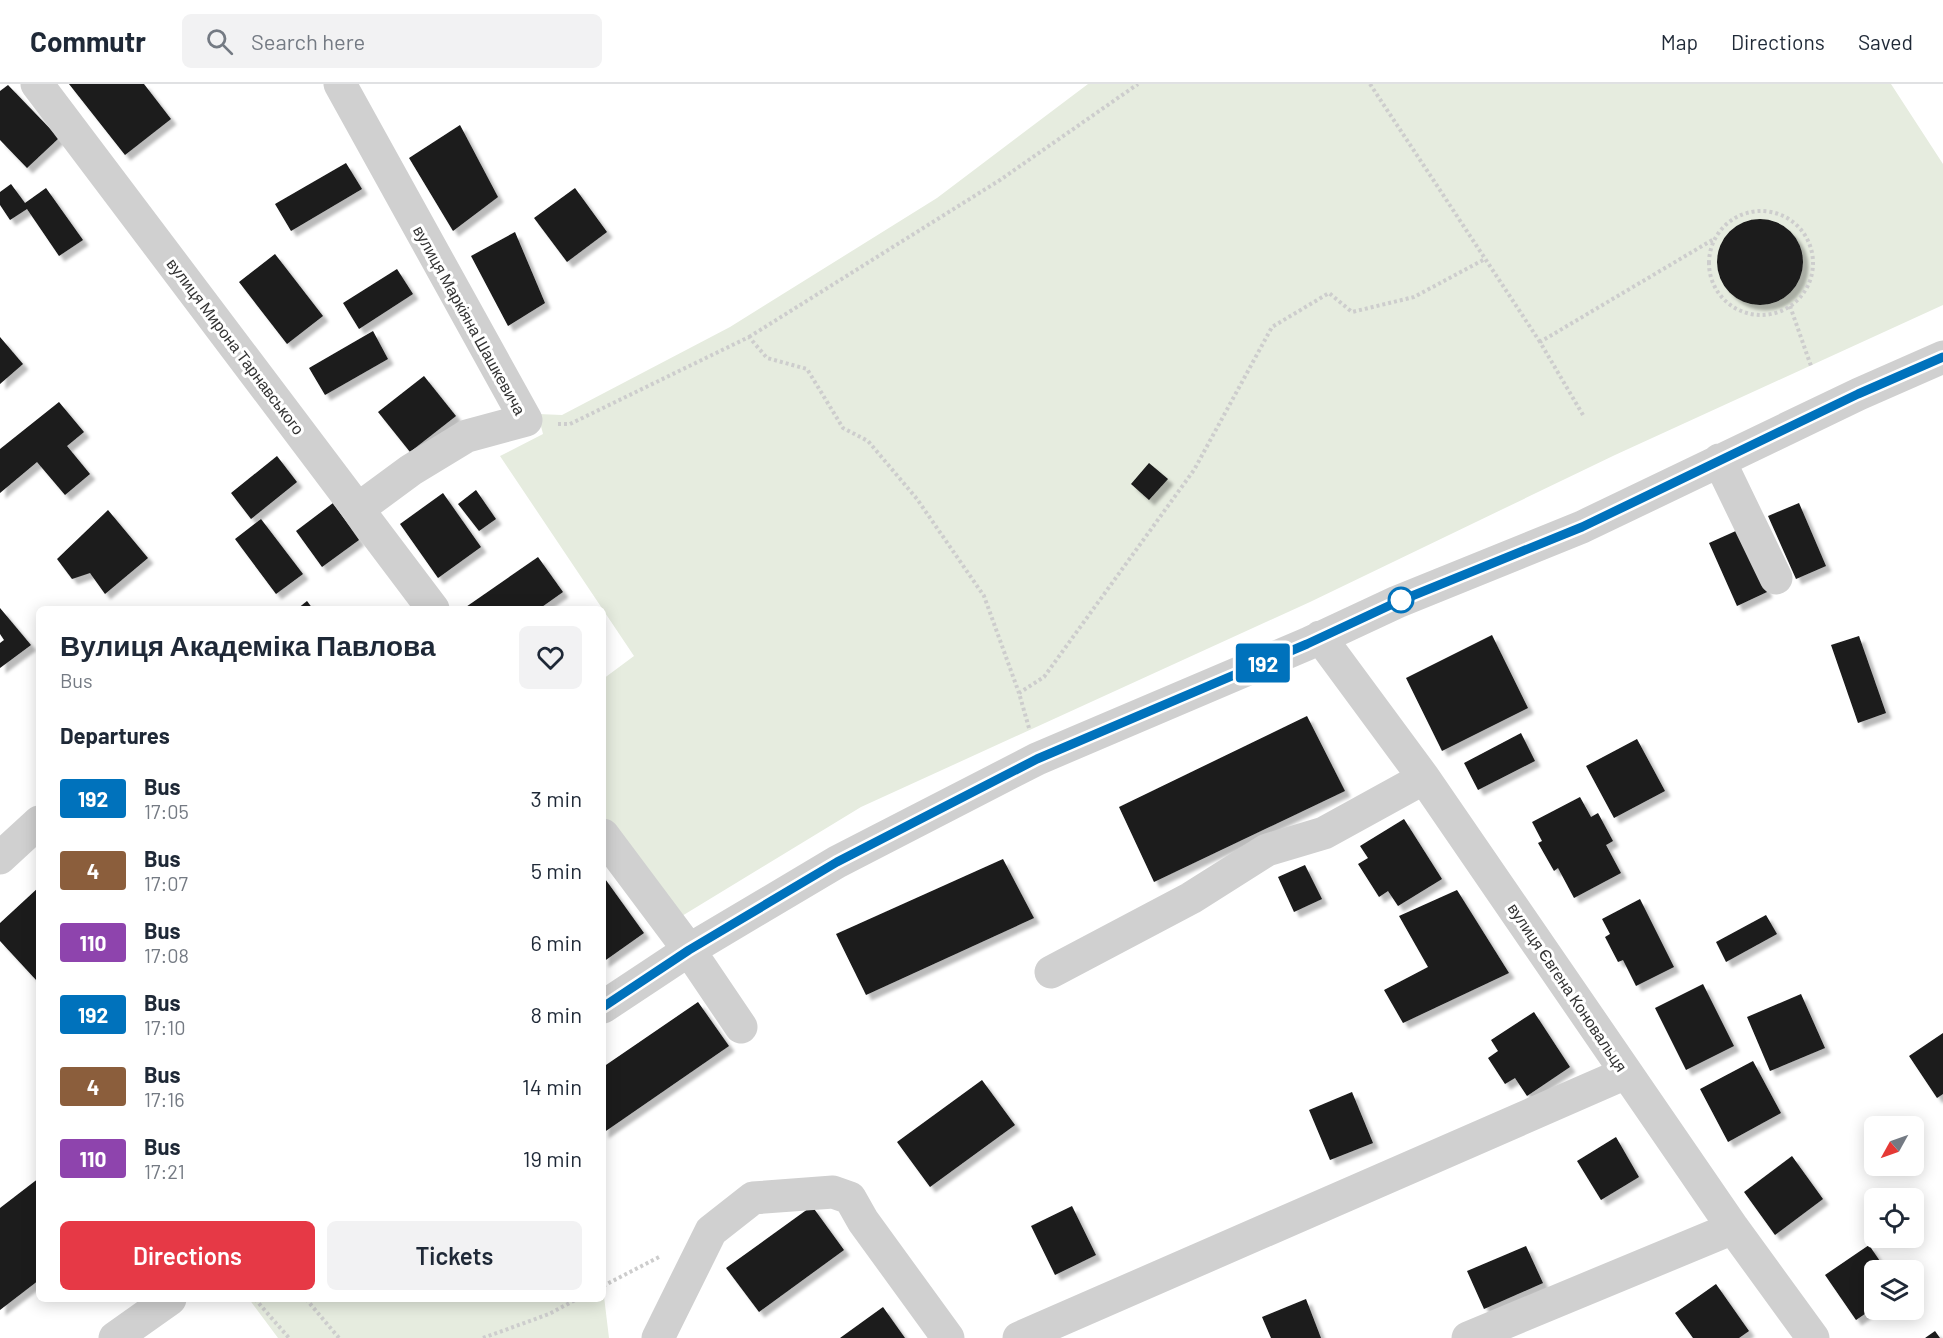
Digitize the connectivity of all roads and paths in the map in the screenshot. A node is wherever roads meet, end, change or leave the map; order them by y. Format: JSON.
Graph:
{"nodes":[{"id":1,"x":37,"y":84,"type":"edge"},
{"id":2,"x":340,"y":84,"type":"edge"},
{"id":3,"x":1138,"y":84,"type":"edge"},
{"id":4,"x":1370,"y":84,"type":"edge"},
{"id":5,"x":1714,"y":239,"type":"junction"},
{"id":6,"x":1485,"y":259,"type":"junction"},
{"id":7,"x":1791,"y":306,"type":"junction"},
{"id":8,"x":749,"y":337,"type":"junction"},
{"id":9,"x":1540,"y":342,"type":"junction"},
{"id":10,"x":1943,"y":357,"type":"edge"},
{"id":11,"x":1811,"y":366,"type":"dead end"},
{"id":12,"x":1583,"y":415,"type":"dead end"},
{"id":13,"x":533,"y":422,"type":"junction"},
{"id":14,"x":1719,"y":460,"type":"junction"},
{"id":15,"x":358,"y":508,"type":"junction"},
{"id":16,"x":1776,"y":578,"type":"dead end"},
{"id":17,"x":432,"y":606,"type":"edge"},
{"id":18,"x":1320,"y":637,"type":"junction"},
{"id":19,"x":1019,"y":693,"type":"junction"},
{"id":20,"x":1030,"y":734,"type":"dead end"},
{"id":21,"x":1424,"y":778,"type":"junction"},
{"id":22,"x":36,"y":825,"type":"edge"},
{"id":23,"x":606,"y":839,"type":"edge"},
{"id":24,"x":0,"y":858,"type":"edge"},
{"id":25,"x":689,"y":950,"type":"junction"},
{"id":26,"x":1051,"y":972,"type":"dead end"},
{"id":27,"x":606,"y":1005,"type":"edge"},
{"id":28,"x":741,"y":1027,"type":"dead end"},
{"id":29,"x":1626,"y":1073,"type":"junction"},
{"id":30,"x":1733,"y":1228,"type":"junction"},
{"id":31,"x":662,"y":1256,"type":"dead end"},
{"id":32,"x":606,"y":1284,"type":"edge"},
{"id":33,"x":166,"y":1302,"type":"edge"},
{"id":34,"x":258,"y":1302,"type":"edge"},
{"id":35,"x":309,"y":1302,"type":"edge"},
{"id":36,"x":571,"y":1302,"type":"edge"},
{"id":37,"x":115,"y":1338,"type":"edge"},
{"id":38,"x":289,"y":1338,"type":"edge"},
{"id":39,"x":339,"y":1338,"type":"edge"},
{"id":40,"x":483,"y":1338,"type":"edge"},
{"id":41,"x":658,"y":1338,"type":"edge"},
{"id":42,"x":948,"y":1338,"type":"edge"},
{"id":43,"x":1019,"y":1338,"type":"edge"},
{"id":44,"x":1468,"y":1338,"type":"edge"},
{"id":45,"x":1813,"y":1338,"type":"edge"}],
"edges":[{"from":1,"to":15,"type":"street","name":"вулиця Мирона Тарнавського"},
{"from":2,"to":13,"type":"street","name":"вулиця Маркіяна Шашкевича"},
{"from":3,"to":8,"type":"path"},
{"from":4,"to":6,"type":"path"},
{"from":5,"to":7,"type":"path"},
{"from":5,"to":7,"type":"path"},
{"from":5,"to":9,"type":"path"},
{"from":6,"to":9,"type":"path"},
{"from":6,"to":19,"type":"path"},
{"from":7,"to":11,"type":"path"},
{"from":8,"to":13,"type":"path"},
{"from":8,"to":19,"type":"path"},
{"from":9,"to":12,"type":"path"},
{"from":10,"to":14,"type":"street"},
{"from":13,"to":15,"type":"street","name":"вулиця Маркіяна Шашкевича"},
{"from":14,"to":16,"type":"street"},
{"from":14,"to":18,"type":"street"},
{"from":15,"to":17,"type":"street","name":"вулиця Мирона Тарнавського"},
{"from":18,"to":21,"type":"street","name":"вулиця Євгена Коновальця"},
{"from":18,"to":25,"type":"street"},
{"from":19,"to":20,"type":"path"},
{"from":21,"to":26,"type":"street"},
{"from":21,"to":29,"type":"street","name":"вулиця Євгена Коновальця"},
{"from":22,"to":24,"type":"street"},
{"from":23,"to":25,"type":"street"},
{"from":25,"to":27,"type":"street"},
{"from":25,"to":28,"type":"street"},
{"from":29,"to":30,"type":"street","name":"вулиця Євгена Коновальця"},
{"from":29,"to":43,"type":"street"},
{"from":30,"to":44,"type":"street"},
{"from":30,"to":45,"type":"street","name":"вулиця Євгена Коновальця"},
{"from":31,"to":32,"type":"path"},
{"from":33,"to":37,"type":"street"},
{"from":34,"to":38,"type":"path"},
{"from":35,"to":39,"type":"path"},
{"from":36,"to":40,"type":"path"},
{"from":41,"to":42,"type":"street"}]}
